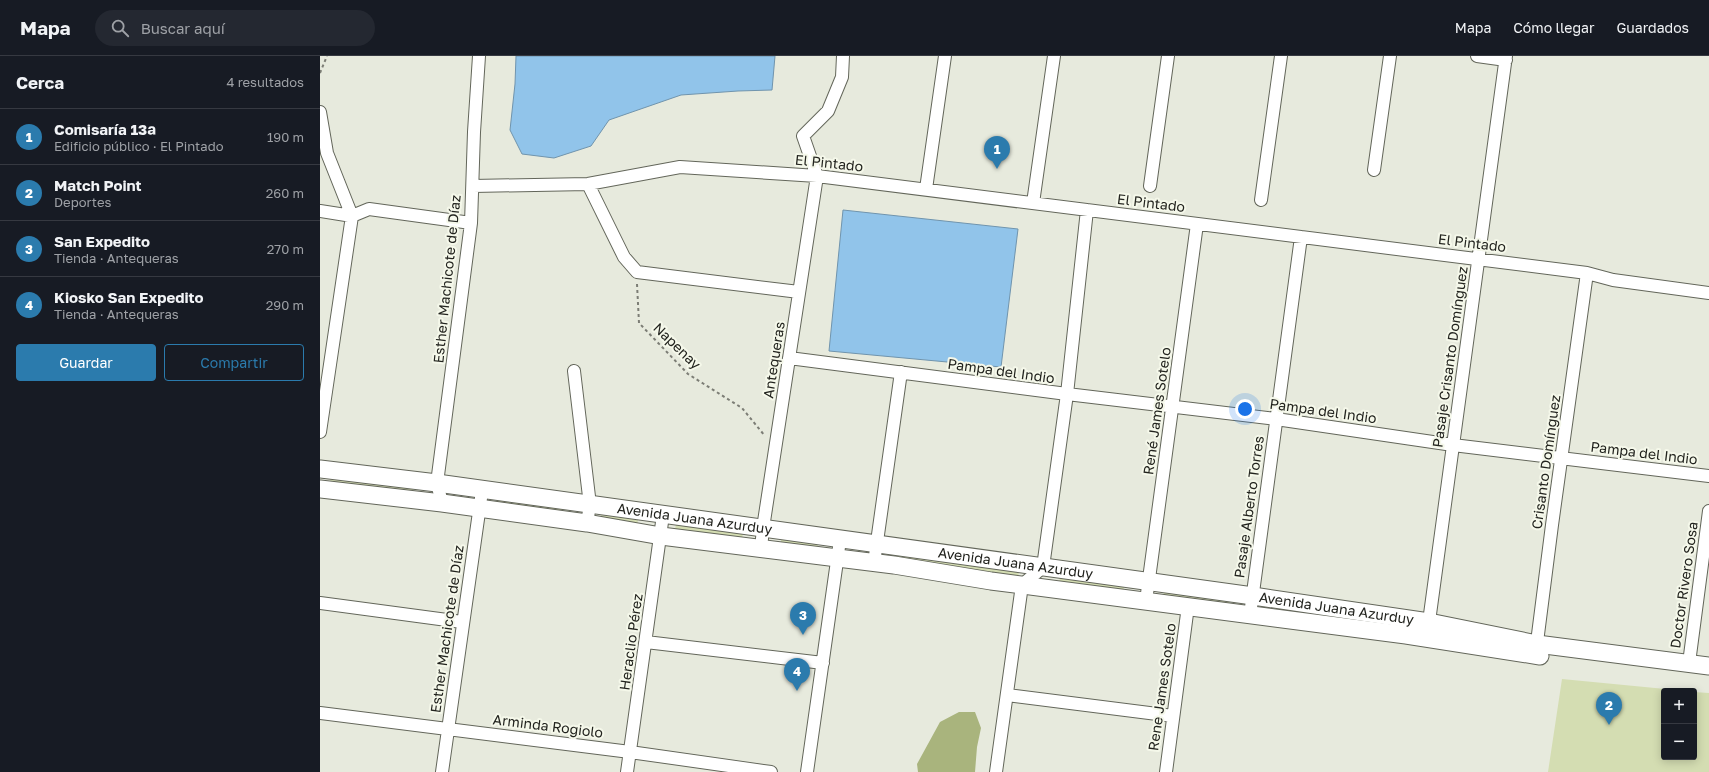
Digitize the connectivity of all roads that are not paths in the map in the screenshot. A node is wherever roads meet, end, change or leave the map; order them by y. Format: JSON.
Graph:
{"nodes":[{"id":1,"x":479,"y":56,"type":"edge"},
{"id":2,"x":843,"y":56,"type":"edge"},
{"id":3,"x":945,"y":56,"type":"edge"},
{"id":4,"x":1054,"y":56,"type":"edge"},
{"id":5,"x":1168,"y":56,"type":"edge"},
{"id":6,"x":1281,"y":56,"type":"edge"},
{"id":7,"x":1390,"y":56,"type":"edge"},
{"id":8,"x":1477,"y":56,"type":"edge"},
{"id":9,"x":1506,"y":58,"type":"edge"},
{"id":10,"x":320,"y":112,"type":"edge"},
{"id":11,"x":1374,"y":170,"type":"dead end"},
{"id":12,"x":817,"y":176,"type":"junction"},
{"id":13,"x":588,"y":184,"type":"junction"},
{"id":14,"x":473,"y":186,"type":"junction"},
{"id":15,"x":1150,"y":186,"type":"dead end"},
{"id":16,"x":926,"y":190,"type":"junction"},
{"id":17,"x":1261,"y":200,"type":"dead end"},
{"id":18,"x":1033,"y":203,"type":"junction"},
{"id":19,"x":1086,"y":210,"type":"junction"},
{"id":20,"x":320,"y":211,"type":"edge"},
{"id":21,"x":352,"y":216,"type":"junction"},
{"id":22,"x":471,"y":224,"type":"junction"},
{"id":23,"x":1197,"y":224,"type":"junction"},
{"id":24,"x":1301,"y":237,"type":"junction"},
{"id":25,"x":1478,"y":259,"type":"junction"},
{"id":26,"x":1588,"y":273,"type":"junction"},
{"id":27,"x":799,"y":292,"type":"junction"},
{"id":28,"x":1709,"y":293,"type":"edge"},
{"id":29,"x":789,"y":358,"type":"junction"},
{"id":30,"x":574,"y":371,"type":"dead end"},
{"id":31,"x":901,"y":372,"type":"junction"},
{"id":32,"x":1066,"y":394,"type":"junction"},
{"id":33,"x":1173,"y":406,"type":"junction"},
{"id":34,"x":1276,"y":419,"type":"junction"},
{"id":35,"x":320,"y":432,"type":"edge"},
{"id":36,"x":1453,"y":446,"type":"junction"},
{"id":37,"x":1561,"y":458,"type":"junction"},
{"id":38,"x":320,"y":469,"type":"edge"},
{"id":39,"x":1709,"y":476,"type":"edge"},
{"id":40,"x":438,"y":484,"type":"junction"},
{"id":41,"x":320,"y":489,"type":"edge"},
{"id":42,"x":482,"y":491,"type":"junction"},
{"id":43,"x":442,"y":503,"type":"junction"},
{"id":44,"x":590,"y":505,"type":"junction"},
{"id":45,"x":480,"y":509,"type":"junction"},
{"id":46,"x":1709,"y":511,"type":"edge"},
{"id":47,"x":663,"y":515,"type":"junction"},
{"id":48,"x":587,"y":523,"type":"junction"},
{"id":49,"x":763,"y":528,"type":"junction"},
{"id":50,"x":661,"y":536,"type":"junction"},
{"id":51,"x":840,"y":540,"type":"junction"},
{"id":52,"x":876,"y":544,"type":"junction"},
{"id":53,"x":761,"y":549,"type":"junction"},
{"id":54,"x":838,"y":558,"type":"junction"},
{"id":55,"x":874,"y":563,"type":"junction"},
{"id":56,"x":1043,"y":567,"type":"junction"},
{"id":57,"x":1148,"y":581,"type":"junction"},
{"id":58,"x":1022,"y":585,"type":"junction"},
{"id":59,"x":1253,"y":596,"type":"junction"},
{"id":60,"x":1146,"y":601,"type":"junction"},
{"id":61,"x":320,"y":603,"type":"edge"},
{"id":62,"x":1188,"y":606,"type":"junction"},
{"id":63,"x":1250,"y":615,"type":"junction"},
{"id":64,"x":462,"y":622,"type":"junction"},
{"id":65,"x":1429,"y":622,"type":"junction"},
{"id":66,"x":1426,"y":639,"type":"junction"},
{"id":67,"x":646,"y":642,"type":"junction"},
{"id":68,"x":1536,"y":650,"type":"junction"},
{"id":69,"x":823,"y":663,"type":"junction"},
{"id":70,"x":1689,"y":663,"type":"junction"},
{"id":71,"x":1709,"y":666,"type":"edge"},
{"id":72,"x":1709,"y":677,"type":"edge"},
{"id":73,"x":1007,"y":694,"type":"junction"},
{"id":74,"x":320,"y":713,"type":"edge"},
{"id":75,"x":1173,"y":716,"type":"junction"},
{"id":76,"x":448,"y":729,"type":"junction"},
{"id":77,"x":630,"y":752,"type":"junction"},
{"id":78,"x":442,"y":772,"type":"edge"},
{"id":79,"x":627,"y":772,"type":"edge"},
{"id":80,"x":771,"y":772,"type":"edge"},
{"id":81,"x":807,"y":772,"type":"edge"},
{"id":82,"x":996,"y":772,"type":"edge"},
{"id":83,"x":1166,"y":772,"type":"edge"}],
"edges":[{"from":1,"to":14,"type":"street","name":"Esther Machicote de Díaz"},
{"from":2,"to":12,"type":"street"},
{"from":3,"to":16,"type":"street"},
{"from":4,"to":18,"type":"street"},
{"from":5,"to":15,"type":"street"},
{"from":6,"to":17,"type":"street"},
{"from":7,"to":11,"type":"street"},
{"from":8,"to":9,"type":"street"},
{"from":9,"to":25,"type":"street","name":"Pasaje Crisanto Domínguez"},
{"from":10,"to":21,"type":"street"},
{"from":12,"to":13,"type":"street","name":"El Pintado"},
{"from":12,"to":16,"type":"street","name":"El Pintado"},
{"from":12,"to":27,"type":"street","name":"Antequeras"},
{"from":13,"to":14,"type":"street","name":"El Pintado"},
{"from":13,"to":27,"type":"street"},
{"from":14,"to":22,"type":"street","name":"Esther Machicote de Díaz"},
{"from":16,"to":18,"type":"street","name":"El Pintado"},
{"from":18,"to":19,"type":"street","name":"El Pintado"},
{"from":19,"to":23,"type":"street","name":"El Pintado"},
{"from":19,"to":32,"type":"street"},
{"from":20,"to":21,"type":"street"},
{"from":21,"to":22,"type":"street"},
{"from":21,"to":35,"type":"street"},
{"from":22,"to":40,"type":"street","name":"Esther Machicote de Díaz"},
{"from":23,"to":24,"type":"street","name":"El Pintado"},
{"from":23,"to":33,"type":"street","name":"René James Sotelo"},
{"from":24,"to":25,"type":"street","name":"El Pintado"},
{"from":24,"to":34,"type":"street","name":"Pasaje Alberto Torres"},
{"from":25,"to":26,"type":"street","name":"El Pintado"},
{"from":25,"to":36,"type":"street","name":"Pasaje Crisanto Domínguez"},
{"from":26,"to":28,"type":"street","name":"El Pintado"},
{"from":26,"to":37,"type":"street","name":"Crisanto Domínguez"},
{"from":27,"to":29,"type":"street","name":"Antequeras"},
{"from":29,"to":31,"type":"street","name":"Pampa del Indio"},
{"from":29,"to":49,"type":"street","name":"Antequeras"},
{"from":30,"to":44,"type":"street"},
{"from":31,"to":32,"type":"street","name":"Pampa del Indio"},
{"from":31,"to":52,"type":"street"},
{"from":32,"to":33,"type":"street","name":"Pampa del Indio"},
{"from":32,"to":56,"type":"street"},
{"from":33,"to":34,"type":"street","name":"Pampa del Indio"},
{"from":33,"to":57,"type":"street","name":"René James Sotelo"},
{"from":34,"to":36,"type":"street","name":"Pampa del Indio"},
{"from":34,"to":59,"type":"street","name":"Pasaje Alberto Torres"},
{"from":36,"to":37,"type":"street","name":"Pampa del Indio"},
{"from":36,"to":65,"type":"street","name":"Pasaje Crisanto Domínguez"},
{"from":37,"to":39,"type":"street","name":"Pampa del Indio"},
{"from":37,"to":68,"type":"street","name":"Crisanto Domínguez"},
{"from":38,"to":40,"type":"main road","name":"Avenida Juana Azurduy"},
{"from":40,"to":42,"type":"main road","name":"Avenida Juana Azurduy"},
{"from":40,"to":43,"type":"street","name":"Esther Machicote de Díaz"},
{"from":41,"to":43,"type":"main road","name":"Avenida Juana Azurduy"},
{"from":42,"to":44,"type":"main road","name":"Avenida Juana Azurduy"},
{"from":42,"to":45,"type":"street","name":"Esther Machicote de Díaz"},
{"from":43,"to":45,"type":"main road","name":"Avenida Juana Azurduy"},
{"from":44,"to":47,"type":"main road","name":"Avenida Juana Azurduy"},
{"from":44,"to":48,"type":"street"},
{"from":45,"to":48,"type":"main road","name":"Avenida Juana Azurduy"},
{"from":45,"to":64,"type":"street","name":"Esther Machicote de Díaz"},
{"from":46,"to":70,"type":"street","name":"Doctor Rivero Sosa"},
{"from":47,"to":49,"type":"main road","name":"Avenida Juana Azurduy"},
{"from":47,"to":50,"type":"street","name":"Heraclio Pérez"},
{"from":48,"to":50,"type":"main road","name":"Avenida Juana Azurduy"},
{"from":49,"to":51,"type":"main road","name":"Avenida Juana Azurduy"},
{"from":49,"to":53,"type":"street","name":"Antequeras"},
{"from":50,"to":53,"type":"main road","name":"Avenida Juana Azurduy"},
{"from":50,"to":67,"type":"street","name":"Heraclio Pérez"},
{"from":51,"to":52,"type":"main road","name":"Avenida Juana Azurduy"},
{"from":51,"to":54,"type":"street"},
{"from":52,"to":55,"type":"street"},
{"from":52,"to":56,"type":"main road","name":"Avenida Juana Azurduy"},
{"from":53,"to":54,"type":"main road","name":"Avenida Juana Azurduy"},
{"from":54,"to":55,"type":"main road","name":"Avenida Juana Azurduy"},
{"from":54,"to":69,"type":"street"},
{"from":55,"to":58,"type":"main road","name":"Avenida Juana Azurduy"},
{"from":56,"to":57,"type":"main road","name":"Avenida Juana Azurduy"},
{"from":56,"to":58,"type":"street"},
{"from":57,"to":59,"type":"main road","name":"Avenida Juana Azurduy"},
{"from":57,"to":60,"type":"street","name":"René James Sotelo"},
{"from":58,"to":60,"type":"main road","name":"Avenida Juana Azurduy"},
{"from":58,"to":73,"type":"street"},
{"from":59,"to":63,"type":"street","name":"Pasaje Alberto Torres"},
{"from":59,"to":65,"type":"main road","name":"Avenida Juana Azurduy"},
{"from":60,"to":62,"type":"main road","name":"Avenida Juana Azurduy"},
{"from":61,"to":64,"type":"street"},
{"from":62,"to":63,"type":"main road","name":"Avenida Juana Azurduy"},
{"from":62,"to":75,"type":"street","name":"Rene James Sotelo"},
{"from":63,"to":66,"type":"main road","name":"Avenida Juana Azurduy"},
{"from":64,"to":76,"type":"street","name":"Esther Machicote de Díaz"},
{"from":65,"to":66,"type":"street","name":"Pasaje Crisanto Domínguez"},
{"from":65,"to":68,"type":"main road","name":"Avenida Juana Azurduy"},
{"from":66,"to":68,"type":"main road","name":"Avenida Juana Azurduy"},
{"from":67,"to":69,"type":"street"},
{"from":67,"to":77,"type":"street","name":"Heraclio Pérez"},
{"from":68,"to":70,"type":"main road","name":"Avenida Juana Azurduy"},
{"from":68,"to":72,"type":"main road","name":"Avenida Juana Azurduy"},
{"from":69,"to":81,"type":"street"},
{"from":70,"to":71,"type":"main road","name":"Avenida Juana Azurduy"},
{"from":73,"to":75,"type":"street"},
{"from":73,"to":82,"type":"street"},
{"from":74,"to":76,"type":"street","name":"Arminda Rogiolo"},
{"from":75,"to":83,"type":"street","name":"Rene James Sotelo"},
{"from":76,"to":77,"type":"street","name":"Arminda Rogiolo"},
{"from":76,"to":78,"type":"street","name":"Esther Machicote de Díaz"},
{"from":77,"to":79,"type":"street","name":"Heraclio Pérez"},
{"from":77,"to":80,"type":"street","name":"Arminda Rogiolo"}]}
